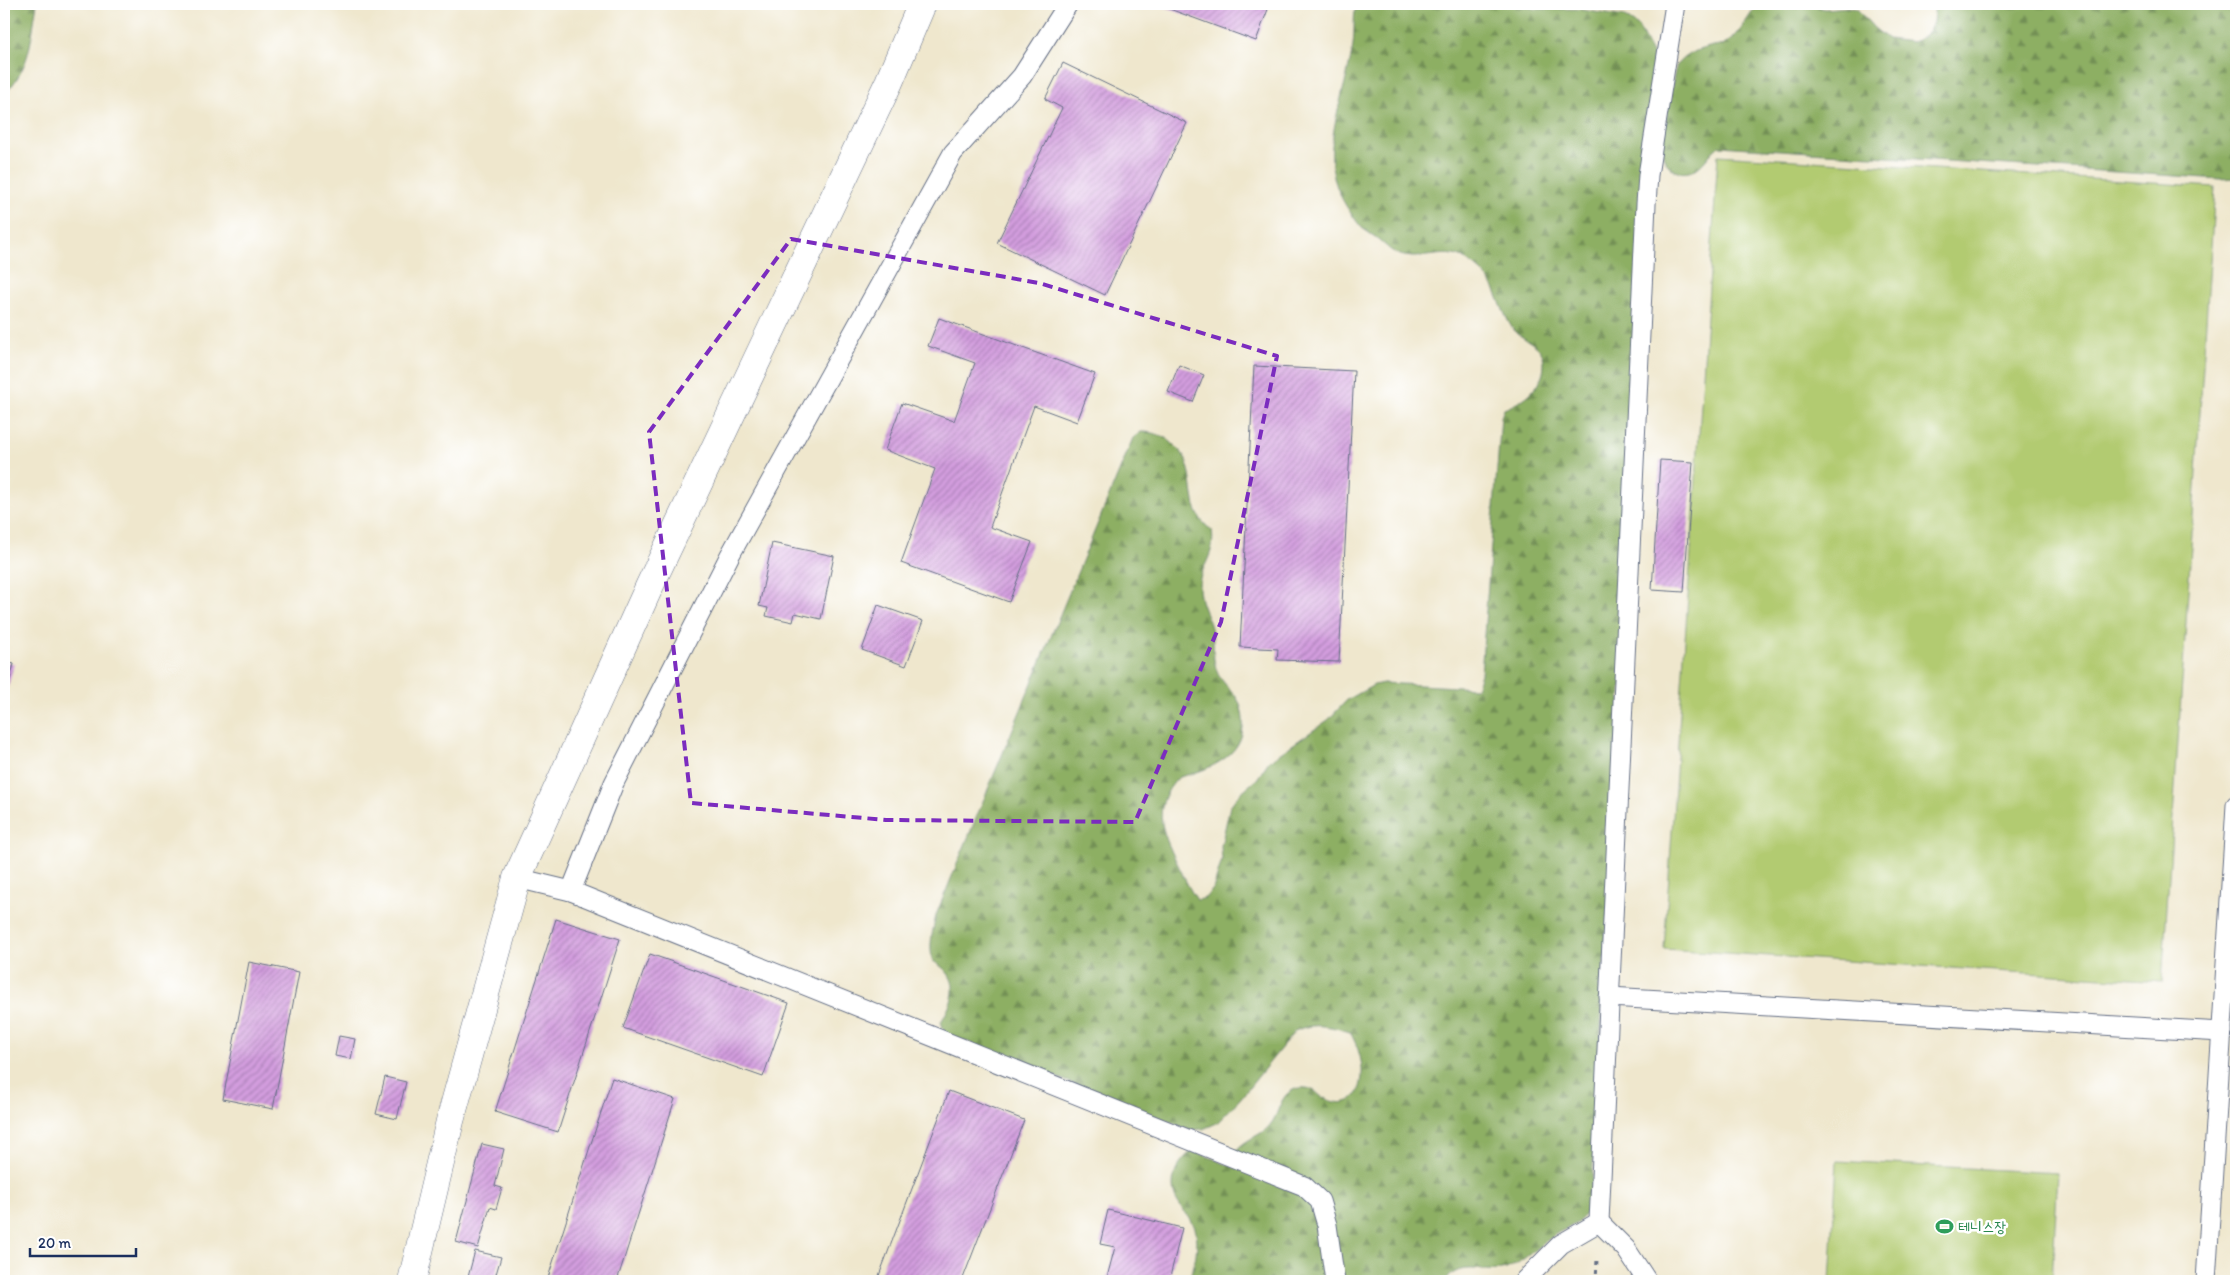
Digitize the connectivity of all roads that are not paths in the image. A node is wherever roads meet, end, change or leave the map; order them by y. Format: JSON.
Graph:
{"nodes":[{"id":1,"x":922,"y":4,"type":"edge"},
{"id":2,"x":1068,"y":4,"type":"edge"},
{"id":3,"x":1675,"y":4,"type":"edge"},
{"id":4,"x":2236,"y":805,"type":"edge"},
{"id":5,"x":517,"y":878,"type":"junction"},
{"id":6,"x":571,"y":891,"type":"junction"},
{"id":7,"x":1609,"y":997,"type":"junction"},
{"id":8,"x":2222,"y":1032,"type":"junction"},
{"id":9,"x":1599,"y":1222,"type":"junction"},
{"id":10,"x":412,"y":1281,"type":"edge"},
{"id":11,"x":1335,"y":1281,"type":"edge"},
{"id":12,"x":1524,"y":1281,"type":"edge"},
{"id":13,"x":1647,"y":1281,"type":"edge"},
{"id":14,"x":2206,"y":1281,"type":"edge"}],
"edges":[{"from":1,"to":5,"type":"street"},
{"from":2,"to":6,"type":"lane"},
{"from":3,"to":7,"type":"lane"},
{"from":4,"to":8,"type":"lane"},
{"from":5,"to":6,"type":"lane"},
{"from":5,"to":10,"type":"street"},
{"from":6,"to":11,"type":"lane"},
{"from":7,"to":8,"type":"lane"},
{"from":7,"to":9,"type":"lane"},
{"from":8,"to":14,"type":"lane"},
{"from":9,"to":12,"type":"lane"},
{"from":9,"to":13,"type":"lane"}]}
